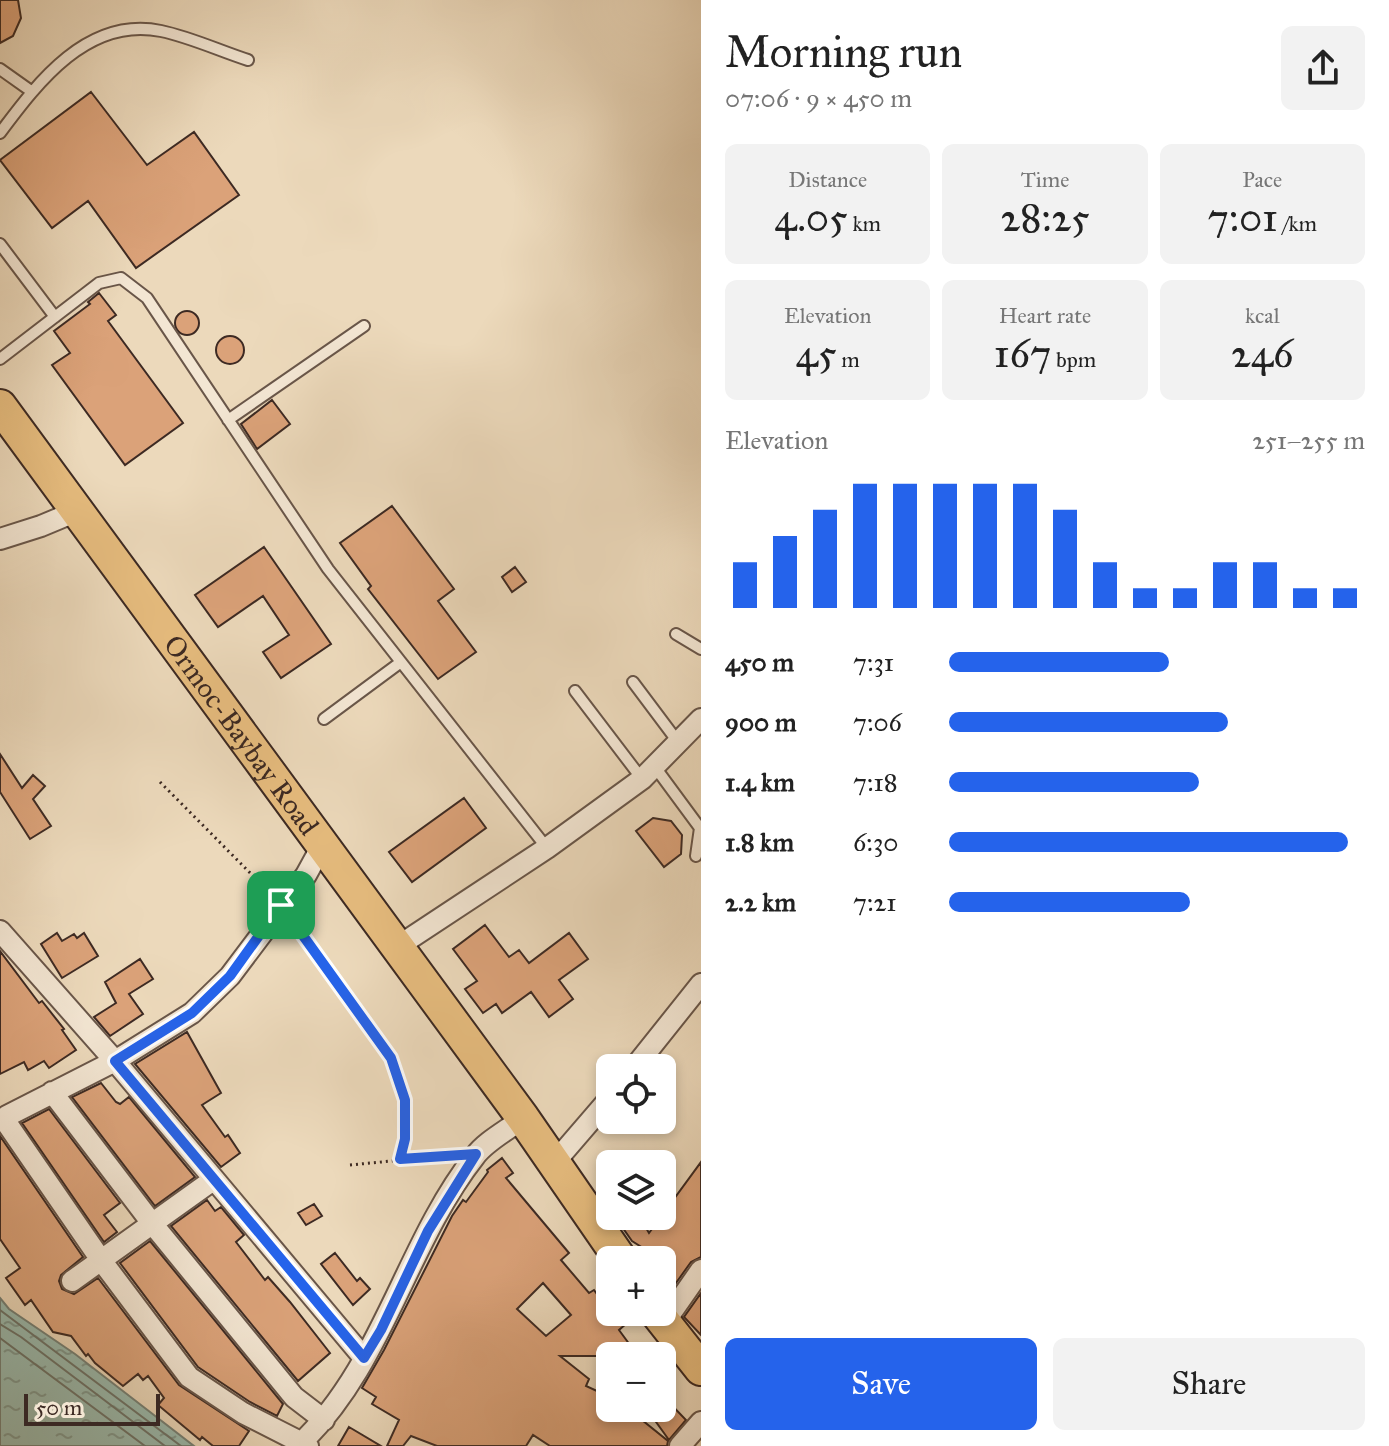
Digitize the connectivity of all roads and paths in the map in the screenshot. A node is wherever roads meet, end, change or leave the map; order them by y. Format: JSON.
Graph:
{"nodes":[{"id":1,"x":248,"y":60,"type":"dead end"},
{"id":2,"x":0,"y":69,"type":"edge"},
{"id":3,"x":31,"y":91,"type":"junction"},
{"id":4,"x":0,"y":133,"type":"edge"},
{"id":5,"x":0,"y":244,"type":"edge"},
{"id":6,"x":55,"y":317,"type":"junction"},
{"id":7,"x":364,"y":326,"type":"dead end"},
{"id":8,"x":0,"y":359,"type":"edge"},
{"id":9,"x":0,"y":406,"type":"edge"},
{"id":10,"x":228,"y":420,"type":"junction"},
{"id":11,"x":77,"y":511,"type":"junction"},
{"id":12,"x":0,"y":539,"type":"edge"},
{"id":13,"x":676,"y":634,"type":"dead end"},
{"id":14,"x":701,"y":649,"type":"edge"},
{"id":15,"x":401,"y":662,"type":"junction"},
{"id":16,"x":633,"y":682,"type":"dead end"},
{"id":17,"x":575,"y":691,"type":"dead end"},
{"id":18,"x":324,"y":719,"type":"dead end"},
{"id":19,"x":701,"y":719,"type":"edge"},
{"id":20,"x":678,"y":742,"type":"junction"},
{"id":21,"x":648,"y":773,"type":"junction"},
{"id":22,"x":160,"y":782,"type":"dead end"},
{"id":23,"x":323,"y":844,"type":"junction"},
{"id":24,"x":547,"y":848,"type":"junction"},
{"id":25,"x":696,"y":856,"type":"dead end"},
{"id":26,"x":281,"y":905,"type":"junction"},
{"id":27,"x":0,"y":931,"type":"edge"},
{"id":28,"x":397,"y":947,"type":"junction"},
{"id":29,"x":701,"y":984,"type":"edge"},
{"id":30,"x":645,"y":1054,"type":"edge"},
{"id":31,"x":115,"y":1061,"type":"junction"},
{"id":32,"x":52,"y":1092,"type":"junction"},
{"id":33,"x":596,"y":1114,"type":"edge"},
{"id":34,"x":523,"y":1118,"type":"junction"},
{"id":35,"x":476,"y":1154,"type":"junction"},
{"id":36,"x":400,"y":1159,"type":"junction"},
{"id":37,"x":554,"y":1163,"type":"junction"},
{"id":38,"x":350,"y":1165,"type":"dead end"},
{"id":39,"x":213,"y":1180,"type":"junction"},
{"id":40,"x":151,"y":1222,"type":"junction"},
{"id":41,"x":611,"y":1246,"type":"edge"},
{"id":42,"x":101,"y":1260,"type":"junction"},
{"id":43,"x":701,"y":1270,"type":"edge"},
{"id":44,"x":72,"y":1281,"type":"dead end"},
{"id":45,"x":676,"y":1299,"type":"edge"},
{"id":46,"x":666,"y":1326,"type":"edge"},
{"id":47,"x":364,"y":1358,"type":"junction"},
{"id":48,"x":701,"y":1369,"type":"edge"},
{"id":49,"x":324,"y":1420,"type":"junction"},
{"id":50,"x":701,"y":1422,"type":"edge"},
{"id":51,"x":303,"y":1445,"type":"edge"},
{"id":52,"x":680,"y":1446,"type":"edge"}],
"edges":[{"from":1,"to":3,"type":"lane"},
{"from":2,"to":3,"type":"lane"},
{"from":3,"to":4,"type":"lane"},
{"from":5,"to":6,"type":"lane"},
{"from":6,"to":8,"type":"lane"},
{"from":6,"to":10,"type":"lane"},
{"from":7,"to":10,"type":"lane"},
{"from":9,"to":11,"type":"highway","name":"Ormoc-Baybay Road"},
{"from":10,"to":15,"type":"lane"},
{"from":11,"to":12,"type":"street"},
{"from":11,"to":23,"type":"highway","name":"Ormoc-Baybay Road"},
{"from":13,"to":14,"type":"lane"},
{"from":15,"to":18,"type":"lane"},
{"from":15,"to":24,"type":"lane"},
{"from":16,"to":20,"type":"lane"},
{"from":17,"to":21,"type":"lane"},
{"from":19,"to":20,"type":"street"},
{"from":20,"to":21,"type":"street"},
{"from":21,"to":24,"type":"street"},
{"from":21,"to":25,"type":"lane"},
{"from":22,"to":26,"type":"path"},
{"from":23,"to":26,"type":"street"},
{"from":23,"to":28,"type":"highway","name":"Ormoc-Baybay Road"},
{"from":24,"to":28,"type":"street"},
{"from":26,"to":31,"type":"street"},
{"from":26,"to":36,"type":"path"},
{"from":27,"to":31,"type":"street"},
{"from":28,"to":34,"type":"highway","name":"Ormoc-Baybay Road"},
{"from":29,"to":30,"type":"street"},
{"from":31,"to":32,"type":"street"},
{"from":31,"to":39,"type":"street"},
{"from":32,"to":40,"type":"street"},
{"from":32,"to":42,"type":"street"},
{"from":33,"to":37,"type":"street"},
{"from":34,"to":35,"type":"street"},
{"from":34,"to":37,"type":"highway","name":"Ormoc-Baybay Road"},
{"from":35,"to":36,"type":"path"},
{"from":35,"to":47,"type":"street"},
{"from":36,"to":38,"type":"path"},
{"from":37,"to":41,"type":"highway","name":"Ormoc-Baybay Road"},
{"from":39,"to":40,"type":"street"},
{"from":39,"to":47,"type":"street"},
{"from":40,"to":42,"type":"street"},
{"from":40,"to":49,"type":"street"},
{"from":42,"to":44,"type":"street"},
{"from":42,"to":51,"type":"street"},
{"from":43,"to":45,"type":"street"},
{"from":46,"to":48,"type":"highway"},
{"from":47,"to":49,"type":"street"},
{"from":49,"to":51,"type":"street"},
{"from":50,"to":52,"type":"street"}]}
